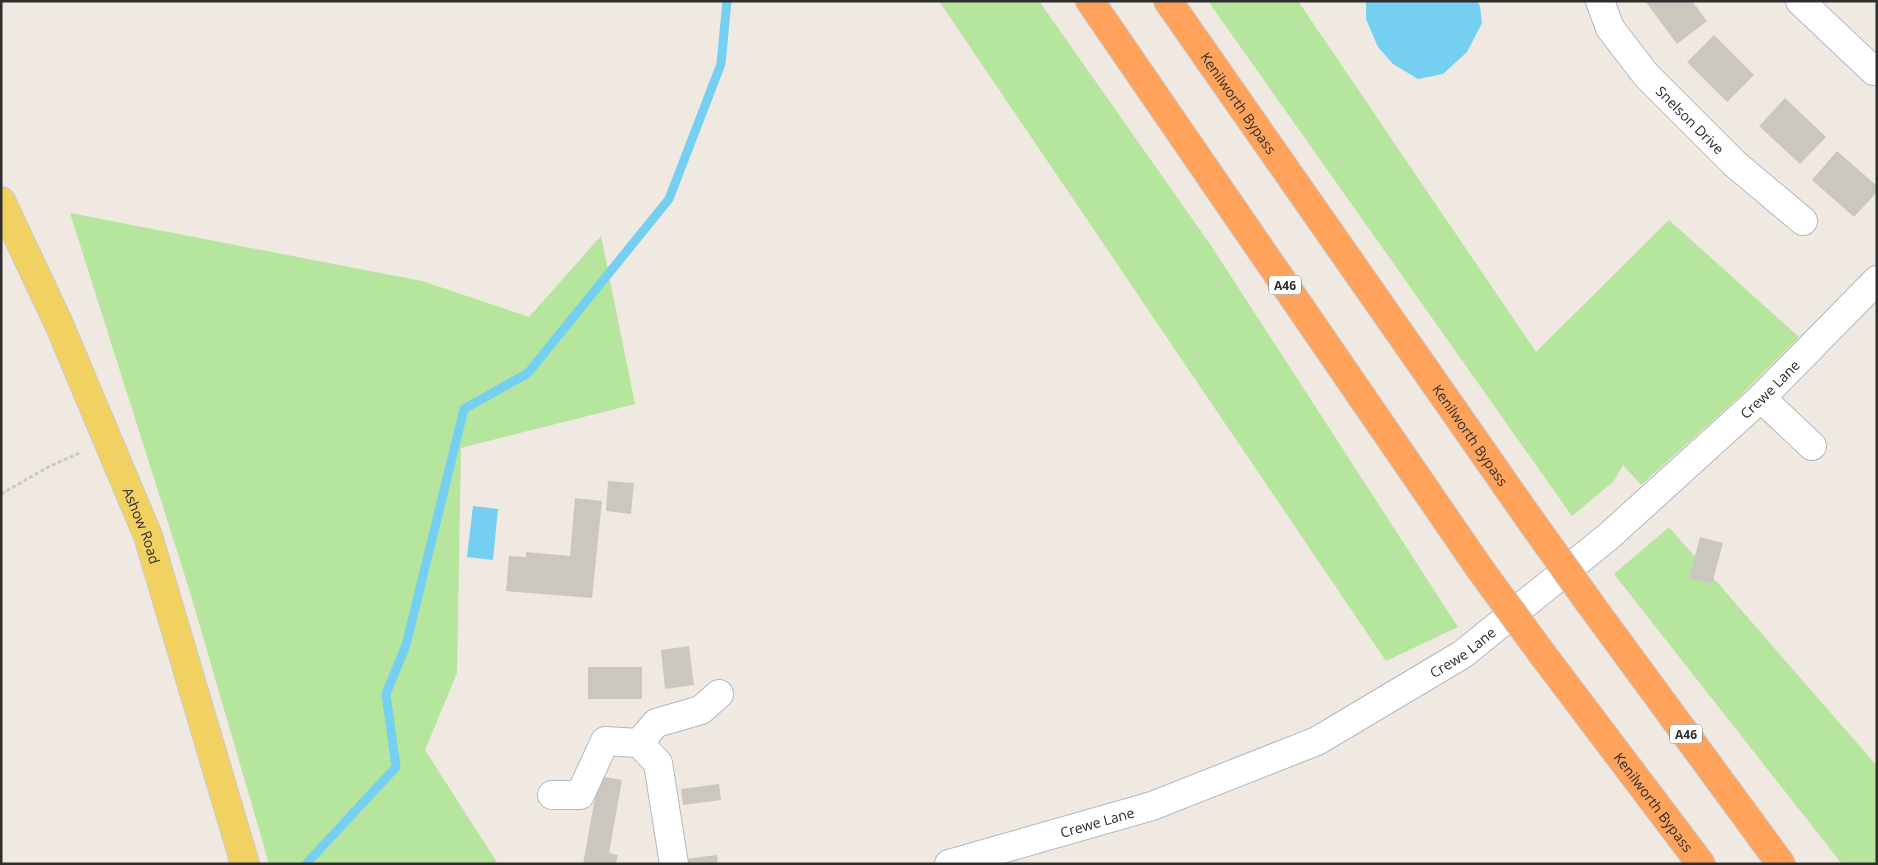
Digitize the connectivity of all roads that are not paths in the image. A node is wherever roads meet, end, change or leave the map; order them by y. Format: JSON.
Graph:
{"nodes":[{"id":1,"x":1090,"y":1,"type":"edge"},
{"id":2,"x":1168,"y":1,"type":"edge"},
{"id":3,"x":1600,"y":1,"type":"edge"},
{"id":4,"x":1800,"y":1,"type":"edge"},
{"id":5,"x":1877,"y":68,"type":"edge"},
{"id":6,"x":1,"y":201,"type":"edge"},
{"id":7,"x":1803,"y":221,"type":"dead end"},
{"id":8,"x":1877,"y":280,"type":"edge"},
{"id":9,"x":1761,"y":398,"type":"junction"},
{"id":10,"x":1812,"y":446,"type":"dead end"},
{"id":11,"x":719,"y":694,"type":"dead end"},
{"id":12,"x":638,"y":743,"type":"junction"},
{"id":13,"x":552,"y":795,"type":"dead end"},
{"id":14,"x":246,"y":864,"type":"edge"},
{"id":15,"x":674,"y":864,"type":"edge"},
{"id":16,"x":949,"y":864,"type":"edge"},
{"id":17,"x":1701,"y":864,"type":"edge"},
{"id":18,"x":1781,"y":864,"type":"edge"}],
"edges":[{"from":1,"to":17,"type":"highway","name":"Kenilworth Bypass","number":"A46","bridge":true},
{"from":2,"to":18,"type":"highway","name":"Kenilworth Bypass","number":"A46","bridge":true},
{"from":3,"to":7,"type":"street","name":"Snelson Drive"},
{"from":4,"to":5,"type":"street"},
{"from":6,"to":14,"type":"main road","name":"Ashow Road"},
{"from":8,"to":9,"type":"street","name":"Crewe Lane"},
{"from":9,"to":10,"type":"street"},
{"from":9,"to":16,"type":"street","name":"Crewe Lane"},
{"from":11,"to":12,"type":"street"},
{"from":12,"to":13,"type":"street"},
{"from":12,"to":15,"type":"street"}]}
